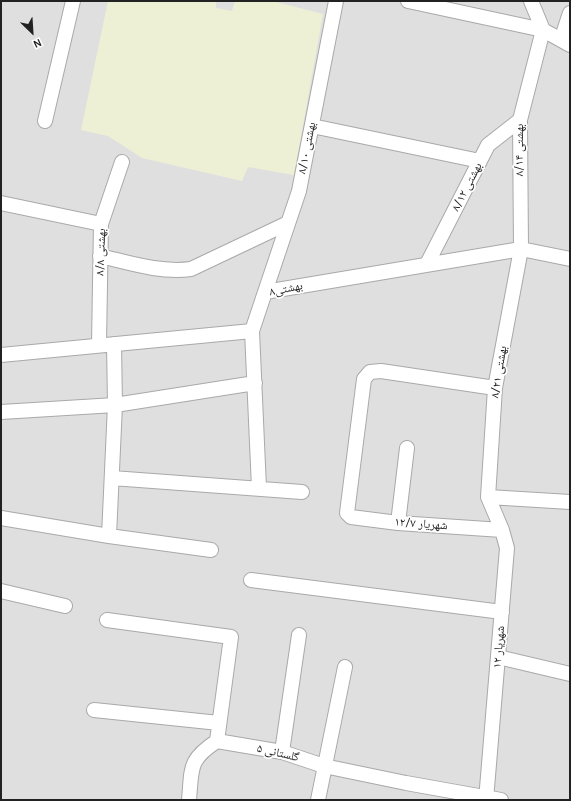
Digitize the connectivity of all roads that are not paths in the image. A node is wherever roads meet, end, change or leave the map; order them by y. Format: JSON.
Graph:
{"nodes":[{"id":1,"x":73,"y":1,"type":"edge"},
{"id":2,"x":336,"y":1,"type":"edge"},
{"id":3,"x":408,"y":1,"type":"edge"},
{"id":4,"x":530,"y":1,"type":"edge"},
{"id":5,"x":570,"y":13,"type":"edge"},
{"id":6,"x":543,"y":30,"type":"junction"},
{"id":7,"x":566,"y":42,"type":"edge"},
{"id":8,"x":520,"y":120,"type":"junction"},
{"id":9,"x":45,"y":121,"type":"dead end"},
{"id":10,"x":312,"y":126,"type":"junction"},
{"id":11,"x":480,"y":161,"type":"junction"},
{"id":12,"x":122,"y":162,"type":"dead end"},
{"id":13,"x":1,"y":203,"type":"edge"},
{"id":14,"x":288,"y":223,"type":"junction"},
{"id":15,"x":101,"y":224,"type":"junction"},
{"id":16,"x":521,"y":249,"type":"junction"},
{"id":17,"x":100,"y":256,"type":"junction"},
{"id":18,"x":570,"y":258,"type":"edge"},
{"id":19,"x":427,"y":264,"type":"junction"},
{"id":20,"x":265,"y":292,"type":"junction"},
{"id":21,"x":252,"y":331,"type":"junction"},
{"id":22,"x":99,"y":344,"type":"junction"},
{"id":23,"x":114,"y":344,"type":"junction"},
{"id":24,"x":1,"y":355,"type":"edge"},
{"id":25,"x":255,"y":383,"type":"junction"},
{"id":26,"x":495,"y":388,"type":"junction"},
{"id":27,"x":115,"y":405,"type":"junction"},
{"id":28,"x":1,"y":412,"type":"edge"},
{"id":29,"x":407,"y":448,"type":"dead end"},
{"id":30,"x":112,"y":478,"type":"junction"},
{"id":31,"x":259,"y":488,"type":"junction"},
{"id":32,"x":302,"y":492,"type":"dead end"},
{"id":33,"x":488,"y":497,"type":"junction"},
{"id":34,"x":570,"y":502,"type":"edge"},
{"id":35,"x":1,"y":518,"type":"edge"},
{"id":36,"x":398,"y":523,"type":"junction"},
{"id":37,"x":502,"y":530,"type":"junction"},
{"id":38,"x":109,"y":536,"type":"junction"},
{"id":39,"x":211,"y":550,"type":"dead end"},
{"id":40,"x":251,"y":580,"type":"dead end"},
{"id":41,"x":1,"y":591,"type":"edge"},
{"id":42,"x":65,"y":606,"type":"dead end"},
{"id":43,"x":502,"y":612,"type":"junction"},
{"id":44,"x":107,"y":620,"type":"dead end"},
{"id":45,"x":299,"y":635,"type":"dead end"},
{"id":46,"x":498,"y":657,"type":"junction"},
{"id":47,"x":345,"y":667,"type":"dead end"},
{"id":48,"x":569,"y":670,"type":"edge"},
{"id":49,"x":94,"y":710,"type":"dead end"},
{"id":50,"x":219,"y":723,"type":"junction"},
{"id":51,"x":217,"y":741,"type":"junction"},
{"id":52,"x":282,"y":752,"type":"junction"},
{"id":53,"x":324,"y":766,"type":"junction"},
{"id":54,"x":486,"y":798,"type":"edge"},
{"id":55,"x":189,"y":800,"type":"edge"},
{"id":56,"x":318,"y":800,"type":"edge"},
{"id":57,"x":500,"y":800,"type":"edge"}],
"edges":[{"from":1,"to":9,"type":"street"},
{"from":2,"to":10,"type":"street","name":"بهشتی ۸/۱۰"},
{"from":3,"to":6,"type":"street"},
{"from":4,"to":6,"type":"street"},
{"from":5,"to":7,"type":"street"},
{"from":6,"to":7,"type":"street"},
{"from":6,"to":8,"type":"street","name":"بهشتی ۸/۱۴"},
{"from":8,"to":11,"type":"street","name":"بهشتی ۸/۱۲"},
{"from":8,"to":16,"type":"street","name":"بهشتی ۸/۱۴"},
{"from":10,"to":11,"type":"street"},
{"from":10,"to":14,"type":"street","name":"بهشتی ۸/۱۰"},
{"from":11,"to":19,"type":"street","name":"بهشتی ۸/۱۲"},
{"from":12,"to":15,"type":"street","name":"بهشتی ۸/۸"},
{"from":13,"to":15,"type":"street"},
{"from":14,"to":17,"type":"street"},
{"from":14,"to":20,"type":"street","name":"بهشتی ۸/۱۰"},
{"from":15,"to":17,"type":"street","name":"بهشتی ۸/۸"},
{"from":16,"to":18,"type":"street","name":"بهشتی۸"},
{"from":16,"to":19,"type":"street","name":"بهشتی۸"},
{"from":16,"to":26,"type":"street","name":"بهشتی ۸/۲۱"},
{"from":17,"to":22,"type":"street","name":"بهشتی ۸/۸"},
{"from":19,"to":20,"type":"street","name":"بهشتی۸"},
{"from":20,"to":21,"type":"street","name":"بهشتی۸"},
{"from":21,"to":23,"type":"street"},
{"from":21,"to":25,"type":"street"},
{"from":22,"to":23,"type":"street"},
{"from":22,"to":24,"type":"street"},
{"from":23,"to":27,"type":"street"},
{"from":25,"to":27,"type":"street"},
{"from":25,"to":31,"type":"street"},
{"from":26,"to":33,"type":"street","name":"بهشتی ۸/۲۱"},
{"from":26,"to":36,"type":"street","name":"شهریار ۱۲/۷"},
{"from":27,"to":28,"type":"street"},
{"from":27,"to":30,"type":"street"},
{"from":29,"to":36,"type":"street"},
{"from":30,"to":31,"type":"street"},
{"from":30,"to":38,"type":"street"},
{"from":31,"to":32,"type":"street"},
{"from":33,"to":34,"type":"street"},
{"from":33,"to":37,"type":"street","name":"شهریار ۱۲"},
{"from":35,"to":38,"type":"street"},
{"from":36,"to":37,"type":"street","name":"شهریار ۱۲/۷"},
{"from":37,"to":43,"type":"street","name":"شهریار ۱۲"},
{"from":38,"to":39,"type":"street"},
{"from":40,"to":43,"type":"street"},
{"from":41,"to":42,"type":"street"},
{"from":43,"to":46,"type":"street","name":"شهریار ۱۲"},
{"from":44,"to":50,"type":"street"},
{"from":45,"to":52,"type":"street"},
{"from":46,"to":48,"type":"street"},
{"from":46,"to":54,"type":"street","name":"شهریار ۱۲"},
{"from":47,"to":53,"type":"street"},
{"from":49,"to":50,"type":"street"},
{"from":50,"to":51,"type":"street"},
{"from":51,"to":52,"type":"street","name":"گلستانی ۵"},
{"from":51,"to":55,"type":"street"},
{"from":52,"to":53,"type":"street","name":"گلستانی ۵"},
{"from":53,"to":54,"type":"street","name":"گلستانی ۵"},
{"from":53,"to":56,"type":"street"},
{"from":54,"to":57,"type":"street","name":"گلستانی ۵"}]}
